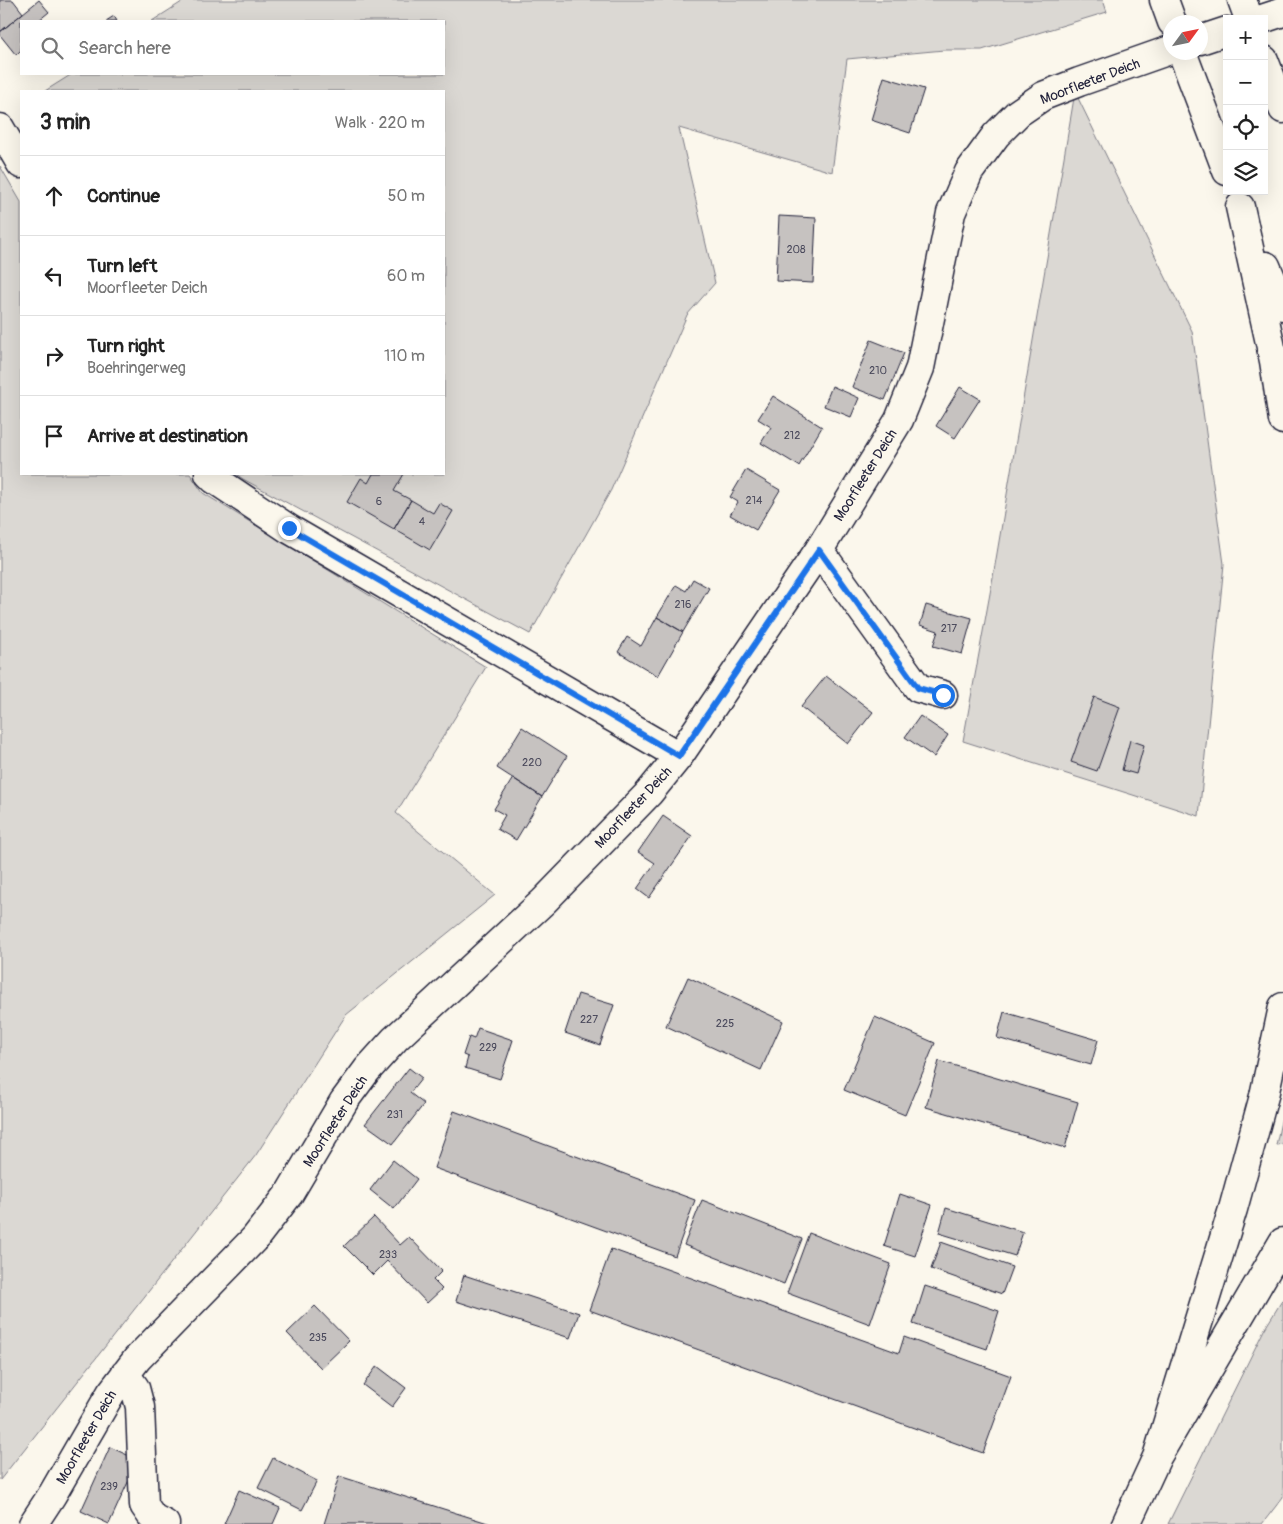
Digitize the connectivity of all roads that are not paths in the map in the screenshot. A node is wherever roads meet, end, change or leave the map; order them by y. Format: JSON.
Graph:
{"nodes":[{"id":1,"x":1164,"y":0,"type":"edge"},
{"id":2,"x":1249,"y":11,"type":"edge"},
{"id":3,"x":1283,"y":12,"type":"edge"},
{"id":4,"x":1169,"y":15,"type":"edge"},
{"id":5,"x":1223,"y":32,"type":"edge"},
{"id":6,"x":1208,"y":37,"type":"edge"},
{"id":7,"x":1163,"y":59,"type":"edge"},
{"id":8,"x":1181,"y":60,"type":"edge"},
{"id":9,"x":1268,"y":70,"type":"edge"},
{"id":10,"x":1283,"y":109,"type":"edge"},
{"id":11,"x":0,"y":128,"type":"edge"},
{"id":12,"x":1223,"y":161,"type":"edge"},
{"id":13,"x":20,"y":162,"type":"edge"},
{"id":14,"x":1237,"y":199,"type":"edge"},
{"id":15,"x":1283,"y":306,"type":"edge"},
{"id":16,"x":1283,"y":420,"type":"edge"},
{"id":17,"x":210,"y":475,"type":"edge"},
{"id":18,"x":819,"y":550,"type":"junction"},
{"id":19,"x":943,"y":695,"type":"dead end"},
{"id":20,"x":679,"y":756,"type":"junction"},
{"id":21,"x":1283,"y":1007,"type":"edge"},
{"id":22,"x":1283,"y":1242,"type":"edge"},
{"id":23,"x":125,"y":1374,"type":"junction"},
{"id":24,"x":1156,"y":1457,"type":"junction"},
{"id":25,"x":33,"y":1524,"type":"edge"},
{"id":26,"x":164,"y":1524,"type":"edge"},
{"id":27,"x":1126,"y":1524,"type":"edge"}],
"edges":[{"from":1,"to":4,"type":"main road"},
{"from":2,"to":3,"type":"main road"},
{"from":5,"to":6,"type":"main road"},
{"from":7,"to":18,"type":"main road","name":"Moorfleeter Deich"},
{"from":8,"to":12,"type":"main road"},
{"from":9,"to":10,"type":"main road"},
{"from":11,"to":13,"type":"main road"},
{"from":14,"to":15,"type":"main road"},
{"from":14,"to":16,"type":"main road"},
{"from":17,"to":20,"type":"main road"},
{"from":18,"to":19,"type":"main road"},
{"from":18,"to":20,"type":"main road","name":"Moorfleeter Deich"},
{"from":20,"to":23,"type":"main road","name":"Moorfleeter Deich"},
{"from":21,"to":24,"type":"main road"},
{"from":22,"to":24,"type":"main road"},
{"from":23,"to":25,"type":"main road","name":"Moorfleeter Deich"},
{"from":23,"to":26,"type":"main road"},
{"from":24,"to":27,"type":"main road"}]}
